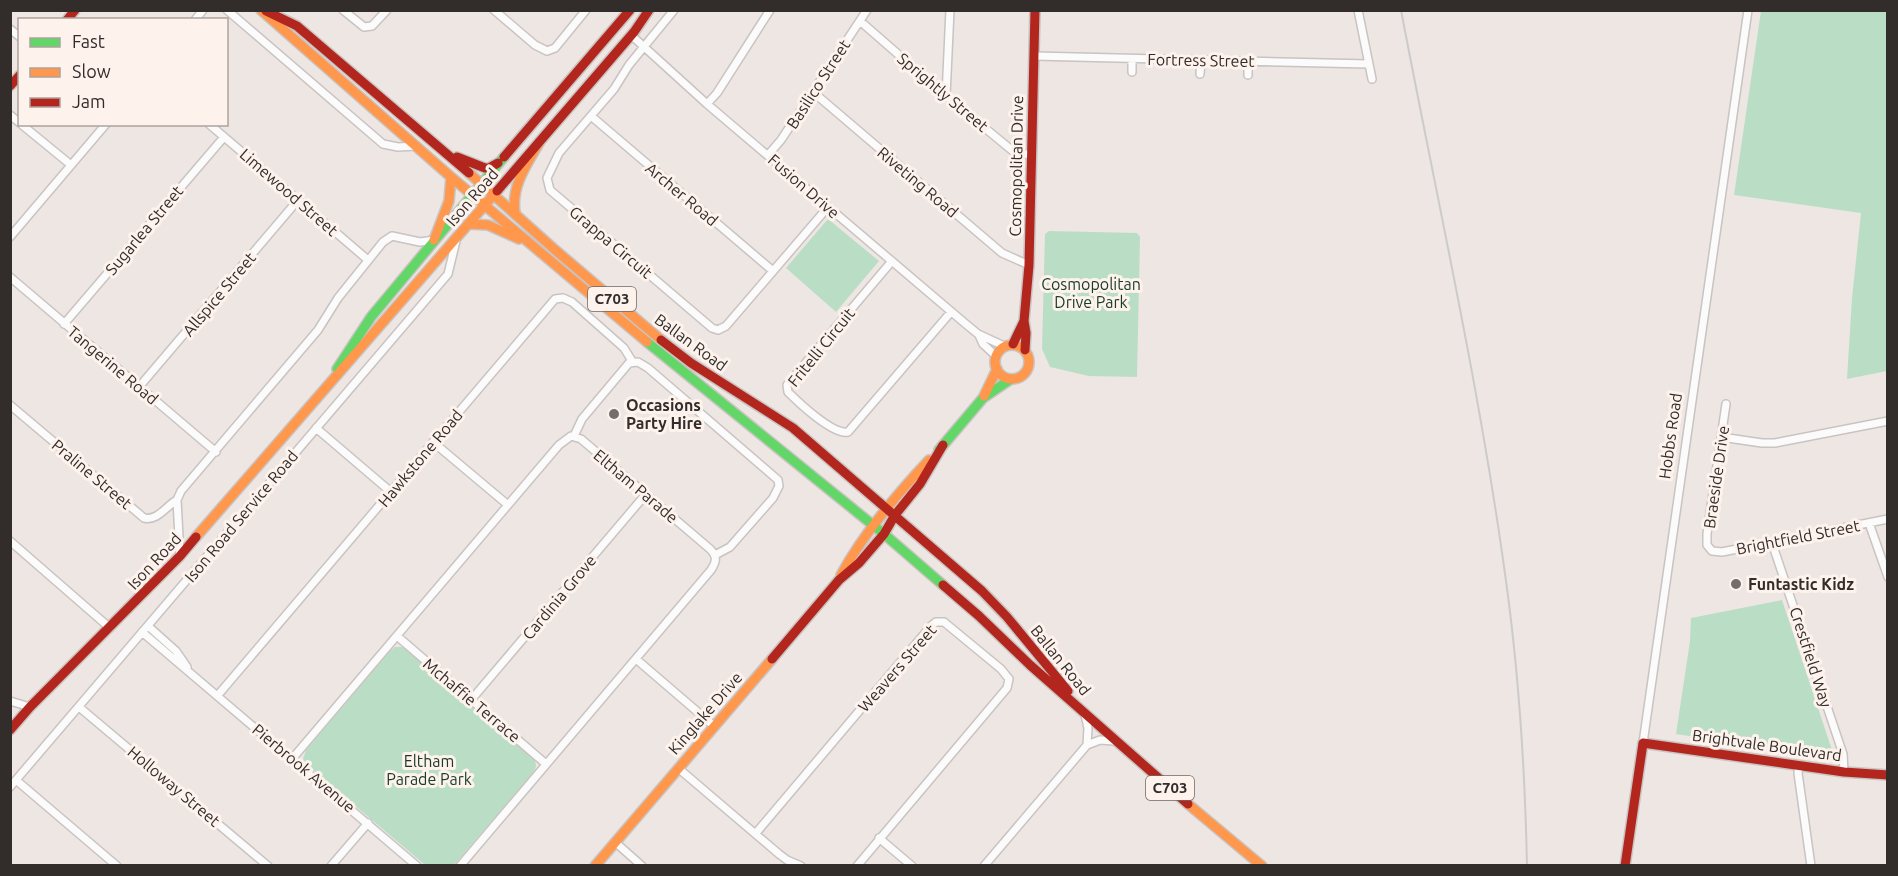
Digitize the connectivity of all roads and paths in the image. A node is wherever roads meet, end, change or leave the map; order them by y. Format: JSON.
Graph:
{"nodes":[{"id":1,"x":227,"y":10,"type":"edge"},
{"id":2,"x":263,"y":10,"type":"edge"},
{"id":3,"x":343,"y":10,"type":"edge"},
{"id":4,"x":387,"y":10,"type":"edge"},
{"id":5,"x":494,"y":10,"type":"edge"},
{"id":6,"x":586,"y":10,"type":"edge"},
{"id":7,"x":630,"y":10,"type":"edge"},
{"id":8,"x":649,"y":10,"type":"edge"},
{"id":9,"x":674,"y":10,"type":"edge"},
{"id":10,"x":770,"y":10,"type":"edge"},
{"id":11,"x":867,"y":10,"type":"edge"},
{"id":12,"x":950,"y":10,"type":"edge"},
{"id":13,"x":1035,"y":10,"type":"edge"},
{"id":14,"x":1358,"y":10,"type":"edge"},
{"id":15,"x":1748,"y":10,"type":"edge"},
{"id":16,"x":860,"y":21,"type":"junction"},
{"id":17,"x":611,"y":32,"type":"junction"},
{"id":18,"x":631,"y":35,"type":"junction"},
{"id":19,"x":644,"y":47,"type":"junction"},
{"id":20,"x":1034,"y":56,"type":"junction"},
{"id":21,"x":1132,"y":59,"type":"junction"},
{"id":22,"x":1201,"y":60,"type":"junction"},
{"id":23,"x":1248,"y":62,"type":"junction"},
{"id":24,"x":1369,"y":64,"type":"junction"},
{"id":25,"x":1132,"y":72,"type":"dead end"},
{"id":26,"x":1200,"y":74,"type":"dead end"},
{"id":27,"x":1248,"y":75,"type":"dead end"},
{"id":28,"x":1372,"y":80,"type":"dead end"},
{"id":29,"x":813,"y":92,"type":"junction"},
{"id":30,"x":946,"y":96,"type":"junction"},
{"id":31,"x":707,"y":104,"type":"junction"},
{"id":32,"x":591,"y":116,"type":"junction"},
{"id":33,"x":22,"y":126,"type":"edge"},
{"id":34,"x":104,"y":126,"type":"edge"},
{"id":35,"x":211,"y":126,"type":"edge"},
{"id":36,"x":224,"y":137,"type":"junction"},
{"id":37,"x":539,"y":143,"type":"junction"},
{"id":38,"x":416,"y":146,"type":"junction"},
{"id":39,"x":441,"y":148,"type":"junction"},
{"id":40,"x":768,"y":155,"type":"junction"},
{"id":41,"x":1031,"y":155,"type":"junction"},
{"id":42,"x":498,"y":163,"type":"junction"},
{"id":43,"x":71,"y":165,"type":"junction"},
{"id":44,"x":451,"y":177,"type":"junction"},
{"id":45,"x":481,"y":183,"type":"junction"},
{"id":46,"x":472,"y":194,"type":"junction"},
{"id":47,"x":494,"y":194,"type":"junction"},
{"id":48,"x":298,"y":200,"type":"junction"},
{"id":49,"x":485,"y":204,"type":"junction"},
{"id":50,"x":828,"y":207,"type":"junction"},
{"id":51,"x":515,"y":212,"type":"junction"},
{"id":52,"x":468,"y":224,"type":"junction"},
{"id":53,"x":10,"y":237,"type":"edge"},
{"id":54,"x":456,"y":237,"type":"junction"},
{"id":55,"x":434,"y":240,"type":"junction"},
{"id":56,"x":536,"y":247,"type":"junction"},
{"id":57,"x":368,"y":260,"type":"junction"},
{"id":58,"x":892,"y":261,"type":"junction"},
{"id":59,"x":1029,"y":265,"type":"junction"},
{"id":60,"x":773,"y":271,"type":"junction"},
{"id":61,"x":10,"y":277,"type":"edge"},
{"id":62,"x":951,"y":312,"type":"junction"},
{"id":63,"x":1024,"y":321,"type":"junction"},
{"id":64,"x":64,"y":324,"type":"junction"},
{"id":65,"x":978,"y":334,"type":"junction"},
{"id":66,"x":1009,"y":345,"type":"junction"},
{"id":67,"x":1025,"y":350,"type":"junction"},
{"id":68,"x":996,"y":356,"type":"junction"},
{"id":69,"x":632,"y":361,"type":"junction"},
{"id":70,"x":997,"y":369,"type":"junction"},
{"id":71,"x":1011,"y":379,"type":"junction"},
{"id":72,"x":139,"y":387,"type":"junction"},
{"id":73,"x":983,"y":398,"type":"junction"},
{"id":74,"x":316,"y":401,"type":"junction"},
{"id":75,"x":1726,"y":404,"type":"dead end"},
{"id":76,"x":10,"y":405,"type":"edge"},
{"id":77,"x":1887,"y":421,"type":"edge"},
{"id":78,"x":316,"y":428,"type":"junction"},
{"id":79,"x":574,"y":436,"type":"junction"},
{"id":80,"x":1721,"y":437,"type":"junction"},
{"id":81,"x":433,"y":442,"type":"junction"},
{"id":82,"x":943,"y":445,"type":"junction"},
{"id":83,"x":216,"y":452,"type":"junction"},
{"id":84,"x":391,"y":492,"type":"junction"},
{"id":85,"x":646,"y":494,"type":"junction"},
{"id":86,"x":177,"y":500,"type":"junction"},
{"id":87,"x":508,"y":505,"type":"junction"},
{"id":88,"x":887,"y":508,"type":"junction"},
{"id":89,"x":895,"y":515,"type":"junction"},
{"id":90,"x":1887,"y":519,"type":"edge"},
{"id":91,"x":1869,"y":523,"type":"junction"},
{"id":92,"x":874,"y":527,"type":"junction"},
{"id":93,"x":884,"y":534,"type":"junction"},
{"id":94,"x":10,"y":541,"type":"edge"},
{"id":95,"x":1772,"y":543,"type":"junction"},
{"id":96,"x":1709,"y":549,"type":"joint"},
{"id":97,"x":715,"y":555,"type":"junction"},
{"id":98,"x":180,"y":556,"type":"junction"},
{"id":99,"x":1887,"y":577,"type":"edge"},
{"id":100,"x":839,"y":579,"type":"junction"},
{"id":101,"x":148,"y":626,"type":"junction"},
{"id":102,"x":110,"y":628,"type":"junction"},
{"id":103,"x":142,"y":632,"type":"junction"},
{"id":104,"x":397,"y":636,"type":"junction"},
{"id":105,"x":636,"y":659,"type":"junction"},
{"id":106,"x":190,"y":672,"type":"junction"},
{"id":107,"x":218,"y":695,"type":"junction"},
{"id":108,"x":10,"y":700,"type":"edge"},
{"id":109,"x":471,"y":700,"type":"junction"},
{"id":110,"x":30,"y":707,"type":"junction"},
{"id":111,"x":80,"y":707,"type":"junction"},
{"id":112,"x":1084,"y":713,"type":"junction"},
{"id":113,"x":10,"y":720,"type":"edge"},
{"id":114,"x":714,"y":726,"type":"junction"},
{"id":115,"x":10,"y":730,"type":"edge"},
{"id":116,"x":1118,"y":742,"type":"junction"},
{"id":117,"x":1642,"y":742,"type":"junction"},
{"id":118,"x":1087,"y":745,"type":"junction"},
{"id":119,"x":292,"y":759,"type":"junction"},
{"id":120,"x":546,"y":764,"type":"junction"},
{"id":121,"x":1799,"y":765,"type":"junction"},
{"id":122,"x":678,"y":768,"type":"junction"},
{"id":123,"x":1844,"y":772,"type":"junction"},
{"id":124,"x":1887,"y":775,"type":"edge"},
{"id":125,"x":16,"y":780,"type":"junction"},
{"id":126,"x":10,"y":787,"type":"edge"},
{"id":127,"x":368,"y":823,"type":"junction"},
{"id":128,"x":756,"y":833,"type":"junction"},
{"id":129,"x":879,"y":838,"type":"junction"},
{"id":130,"x":615,"y":842,"type":"junction"},
{"id":131,"x":117,"y":866,"type":"edge"},
{"id":132,"x":268,"y":866,"type":"edge"},
{"id":133,"x":331,"y":866,"type":"edge"},
{"id":134,"x":417,"y":866,"type":"edge"},
{"id":135,"x":460,"y":866,"type":"edge"},
{"id":136,"x":595,"y":866,"type":"edge"},
{"id":137,"x":642,"y":866,"type":"edge"},
{"id":138,"x":801,"y":866,"type":"edge"},
{"id":139,"x":857,"y":866,"type":"edge"},
{"id":140,"x":912,"y":866,"type":"edge"},
{"id":141,"x":984,"y":866,"type":"edge"},
{"id":142,"x":1262,"y":866,"type":"edge"},
{"id":143,"x":1625,"y":866,"type":"edge"},
{"id":144,"x":1811,"y":866,"type":"edge"}],
"edges":[{"from":1,"to":38,"type":"street"},
{"from":2,"to":38,"type":"main road","name":"Ballan Road","number":"C703"},
{"from":2,"to":39,"type":"main road","name":"Ballan Road","number":"C703"},
{"from":3,"to":4,"type":"street"},
{"from":5,"to":6,"type":"street"},
{"from":7,"to":17,"type":"main road","name":"Ison Road"},
{"from":8,"to":18,"type":"main road","name":"Ison Road"},
{"from":9,"to":19,"type":"street","name":"Grappa Circuit"},
{"from":10,"to":31,"type":"street"},
{"from":11,"to":16,"type":"street","name":"Basilico Street"},
{"from":12,"to":30,"type":"street"},
{"from":13,"to":20,"type":"main road","name":"Cosmopolitan Drive"},
{"from":14,"to":24,"type":"street"},
{"from":15,"to":117,"type":"street","name":"Hobbs Road"},
{"from":16,"to":29,"type":"street","name":"Basilico Street"},
{"from":16,"to":30,"type":"street","name":"Sprightly Street"},
{"from":17,"to":18,"type":"main road"},
{"from":17,"to":42,"type":"main road","name":"Ison Road"},
{"from":18,"to":19,"type":"street","name":"Fusion Drive"},
{"from":18,"to":37,"type":"main road","name":"Ison Road"},
{"from":19,"to":31,"type":"street","name":"Fusion Drive"},
{"from":19,"to":32,"type":"street","name":"Grappa Circuit"},
{"from":20,"to":21,"type":"street","name":"Fortress Street"},
{"from":20,"to":41,"type":"main road","name":"Cosmopolitan Drive"},
{"from":21,"to":22,"type":"street","name":"Fortress Street"},
{"from":21,"to":25,"type":"street"},
{"from":22,"to":23,"type":"street","name":"Fortress Street"},
{"from":22,"to":26,"type":"street"},
{"from":23,"to":24,"type":"street","name":"Fortress Street"},
{"from":23,"to":27,"type":"street"},
{"from":24,"to":28,"type":"street"},
{"from":29,"to":40,"type":"street","name":"Basilico Street"},
{"from":29,"to":59,"type":"street","name":"Riveting Road"},
{"from":30,"to":41,"type":"street","name":"Sprightly Street"},
{"from":31,"to":40,"type":"street","name":"Fusion Drive"},
{"from":32,"to":60,"type":"street","name":"Archer Road"},
{"from":32,"to":60,"type":"street","name":"Grappa Circuit"},
{"from":33,"to":43,"type":"street"},
{"from":34,"to":43,"type":"street"},
{"from":35,"to":36,"type":"street","name":"Limewood Street"},
{"from":36,"to":48,"type":"street","name":"Limewood Street"},
{"from":36,"to":64,"type":"street","name":"Sugarlea Street"},
{"from":37,"to":47,"type":"main road","name":"Ison Road"},
{"from":37,"to":51,"type":"main road"},
{"from":38,"to":44,"type":"main road","name":"Ballan Road","number":"C703"},
{"from":39,"to":42,"type":"main road"},
{"from":39,"to":45,"type":"main road","name":"Ballan Road","number":"C703"},
{"from":40,"to":50,"type":"street","name":"Fusion Drive"},
{"from":41,"to":59,"type":"main road","name":"Cosmopolitan Drive"},
{"from":42,"to":45,"type":"main road","name":"Ison Road"},
{"from":43,"to":53,"type":"street"},
{"from":44,"to":46,"type":"main road","name":"Ballan Road","number":"C703"},
{"from":44,"to":55,"type":"main road"},
{"from":45,"to":46,"type":"main road","name":"Ison Road"},
{"from":45,"to":47,"type":"main road","name":"Ballan Road","number":"C703"},
{"from":46,"to":49,"type":"main road","name":"Ballan Road","number":"C703"},
{"from":46,"to":55,"type":"main road","name":"Ison Road"},
{"from":47,"to":49,"type":"main road","name":"Ison Road"},
{"from":47,"to":51,"type":"main road","name":"Ballan Road","number":"C703"},
{"from":48,"to":57,"type":"street","name":"Limewood Street"},
{"from":48,"to":72,"type":"street","name":"Allspice Street"},
{"from":49,"to":52,"type":"main road","name":"Ison Road"},
{"from":49,"to":56,"type":"main road","name":"Ballan Road","number":"C703"},
{"from":50,"to":58,"type":"street","name":"Fusion Drive"},
{"from":50,"to":60,"type":"street","name":"Grappa Circuit"},
{"from":51,"to":88,"type":"main road","name":"Ballan Road","number":"C703"},
{"from":52,"to":54,"type":"main road","name":"Ison Road"},
{"from":52,"to":56,"type":"main road"},
{"from":54,"to":74,"type":"main road","name":"Ison Road"},
{"from":54,"to":78,"type":"street","name":"Ison Road Service Road"},
{"from":55,"to":57,"type":"street"},
{"from":55,"to":74,"type":"main road","name":"Ison Road"},
{"from":56,"to":92,"type":"main road","name":"Ballan Road","number":"C703"},
{"from":57,"to":83,"type":"street"},
{"from":58,"to":62,"type":"street","name":"Fusion Drive"},
{"from":58,"to":62,"type":"street","name":"Fritelli Circuit"},
{"from":59,"to":63,"type":"main road","name":"Cosmopolitan Drive"},
{"from":61,"to":64,"type":"street","name":"Tangerine Road"},
{"from":62,"to":65,"type":"street","name":"Fusion Drive"},
{"from":63,"to":66,"type":"main road","name":"Cosmopolitan Drive"},
{"from":63,"to":67,"type":"main road","name":"Cosmopolitan Drive"},
{"from":64,"to":72,"type":"street","name":"Tangerine Road"},
{"from":65,"to":66,"type":"street","name":"Fusion Drive"},
{"from":65,"to":68,"type":"street","name":"Fusion Drive"},
{"from":66,"to":67,"type":"main road"},
{"from":66,"to":68,"type":"main road"},
{"from":67,"to":71,"type":"main road"},
{"from":68,"to":70,"type":"main road"},
{"from":69,"to":79,"type":"street"},
{"from":69,"to":81,"type":"street","name":"Hawkstone Road"},
{"from":69,"to":97,"type":"street"},
{"from":70,"to":71,"type":"main road"},
{"from":70,"to":73,"type":"main road"},
{"from":71,"to":73,"type":"main road"},
{"from":72,"to":83,"type":"street","name":"Tangerine Road"},
{"from":73,"to":82,"type":"main road"},
{"from":74,"to":98,"type":"main road","name":"Ison Road"},
{"from":75,"to":80,"type":"street","name":"Braeside Drive"},
{"from":76,"to":86,"type":"street","name":"Praline Street"},
{"from":77,"to":80,"type":"street"},
{"from":78,"to":84,"type":"street"},
{"from":78,"to":101,"type":"street","name":"Ison Road Service Road"},
{"from":79,"to":85,"type":"street","name":"Eltham Parade"},
{"from":79,"to":87,"type":"street"},
{"from":80,"to":96,"type":"street","name":"Braeside Drive"},
{"from":81,"to":84,"type":"street","name":"Hawkstone Road"},
{"from":81,"to":87,"type":"street"},
{"from":82,"to":88,"type":"main road"},
{"from":82,"to":89,"type":"main road"},
{"from":83,"to":86,"type":"street"},
{"from":84,"to":107,"type":"street","name":"Hawkstone Road"},
{"from":85,"to":97,"type":"street","name":"Eltham Parade"},
{"from":85,"to":109,"type":"street","name":"Cardinia Grove"},
{"from":86,"to":98,"type":"street","name":"Ison Road Service Road"},
{"from":87,"to":104,"type":"street"},
{"from":88,"to":89,"type":"main road","name":"Ballan Road","number":"C703"},
{"from":88,"to":92,"type":"main road"},
{"from":89,"to":93,"type":"main road"},
{"from":89,"to":112,"type":"main road","name":"Ballan Road","number":"C703"},
{"from":90,"to":91,"type":"street","name":"Brightfield Street"},
{"from":91,"to":95,"type":"street","name":"Brightfield Street"},
{"from":91,"to":99,"type":"street"},
{"from":92,"to":93,"type":"main road","name":"Ballan Road","number":"C703"},
{"from":92,"to":100,"type":"main road","name":"Kinglake Drive"},
{"from":93,"to":100,"type":"main road","name":"Kinglake Drive"},
{"from":93,"to":112,"type":"main road","name":"Ballan Road","number":"C703"},
{"from":94,"to":102,"type":"street"},
{"from":95,"to":96,"type":"street","name":"Brightfield Street"},
{"from":95,"to":123,"type":"street","name":"Crestfield Way"},
{"from":97,"to":105,"type":"street"},
{"from":98,"to":102,"type":"main road","name":"Ison Road"},
{"from":100,"to":114,"type":"main road","name":"Kinglake Drive"},
{"from":101,"to":103,"type":"street","name":"Ison Road Service Road"},
{"from":101,"to":106,"type":"street","name":"Pierbrook Avenue"},
{"from":102,"to":110,"type":"main road","name":"Ison Road"},
{"from":103,"to":106,"type":"street","name":"Pierbrook Avenue"},
{"from":103,"to":111,"type":"street","name":"Ison Road Service Road"},
{"from":104,"to":109,"type":"street","name":"Mchaffie Terrace"},
{"from":104,"to":119,"type":"street"},
{"from":105,"to":114,"type":"street"},
{"from":105,"to":120,"type":"street"},
{"from":106,"to":107,"type":"street","name":"Pierbrook Avenue"},
{"from":107,"to":119,"type":"street","name":"Pierbrook Avenue"},
{"from":108,"to":110,"type":"street"},
{"from":109,"to":120,"type":"street","name":"Mchaffie Terrace"},
{"from":110,"to":113,"type":"main road","name":"Ison Road"},
{"from":110,"to":115,"type":"main road","name":"Ison Road"},
{"from":111,"to":125,"type":"street","name":"Ison Road Service Road"},
{"from":111,"to":132,"type":"street","name":"Holloway Street"},
{"from":112,"to":116,"type":"main road","name":"Ballan Road","number":"C703"},
{"from":112,"to":118,"type":"street"},
{"from":114,"to":122,"type":"main road","name":"Kinglake Drive"},
{"from":116,"to":118,"type":"street"},
{"from":116,"to":142,"type":"main road","name":"Ballan Road","number":"C703"},
{"from":117,"to":121,"type":"main road","name":"Brightvale Boulevard"},
{"from":117,"to":143,"type":"main road","name":"Hobbs Road"},
{"from":118,"to":141,"type":"street"},
{"from":119,"to":127,"type":"street","name":"Pierbrook Avenue"},
{"from":120,"to":135,"type":"street"},
{"from":121,"to":123,"type":"main road","name":"Brightvale Boulevard"},
{"from":121,"to":144,"type":"street"},
{"from":122,"to":128,"type":"street"},
{"from":122,"to":130,"type":"main road","name":"Kinglake Drive"},
{"from":123,"to":124,"type":"main road","name":"Brightvale Boulevard"},
{"from":125,"to":126,"type":"street","name":"Ison Road Service Road"},
{"from":125,"to":131,"type":"street"},
{"from":127,"to":133,"type":"street"},
{"from":127,"to":134,"type":"street","name":"Pierbrook Avenue"},
{"from":128,"to":129,"type":"street","name":"Weavers Street"},
{"from":128,"to":138,"type":"street"},
{"from":129,"to":139,"type":"street","name":"Weavers Street"},
{"from":129,"to":140,"type":"street"},
{"from":130,"to":136,"type":"main road","name":"Kinglake Drive"},
{"from":130,"to":137,"type":"street"}]}
